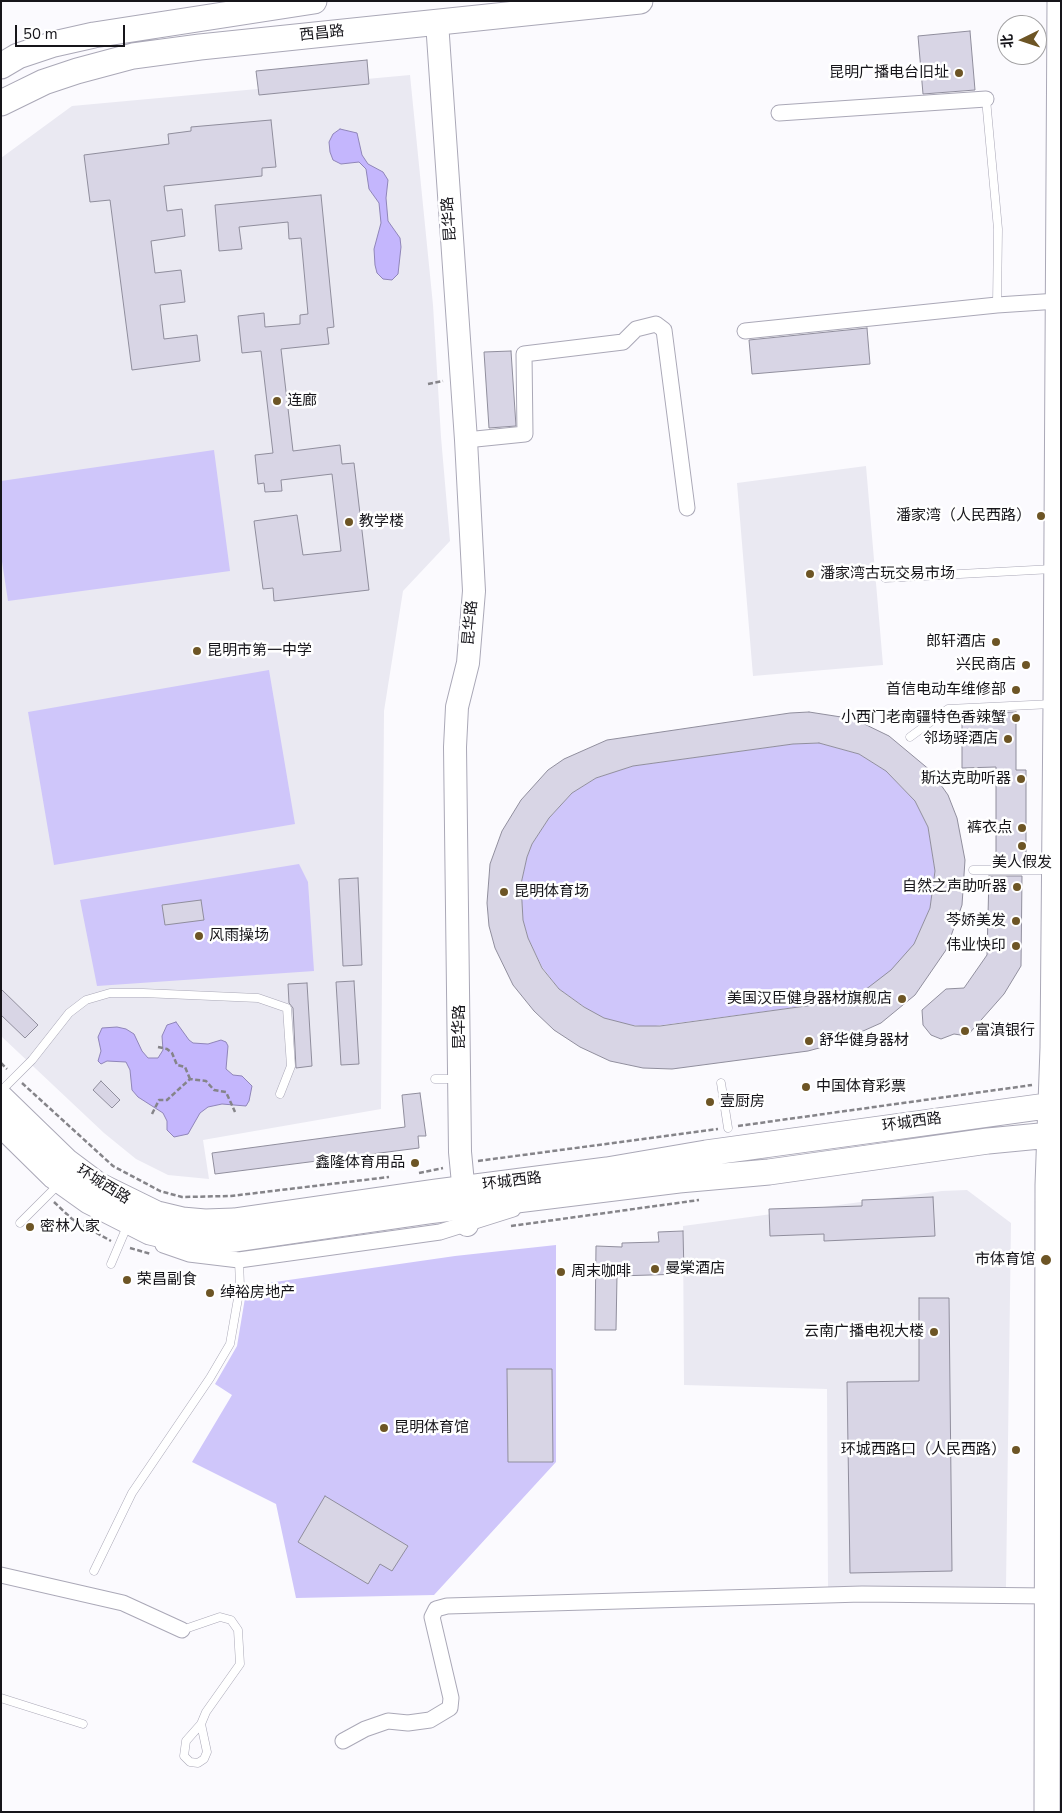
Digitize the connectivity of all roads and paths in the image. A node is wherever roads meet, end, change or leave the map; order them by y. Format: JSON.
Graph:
{"nodes":[{"id":1,"x":314,"y":1,"type":"edge"},
{"id":2,"x":640,"y":1,"type":"edge"},
{"id":3,"x":1060,"y":1,"type":"edge"},
{"id":4,"x":437,"y":22,"type":"junction"},
{"id":5,"x":1,"y":66,"type":"edge"},
{"id":6,"x":986,"y":99,"type":"joint"},
{"id":7,"x":4,"y":104,"type":"edge"},
{"id":8,"x":779,"y":114,"type":"dead end"},
{"id":9,"x":1058,"y":302,"type":"junction"},
{"id":10,"x":997,"y":305,"type":"junction"},
{"id":11,"x":745,"y":331,"type":"dead end"},
{"id":12,"x":466,"y":440,"type":"junction"},
{"id":13,"x":687,"y":508,"type":"dead end"},
{"id":14,"x":1057,"y":569,"type":"junction"},
{"id":15,"x":885,"y":578,"type":"dead end"},
{"id":16,"x":1056,"y":704,"type":"junction"},
{"id":17,"x":910,"y":737,"type":"dead end"},
{"id":18,"x":972,"y":870,"type":"dead end"},
{"id":19,"x":1054,"y":870,"type":"junction"},
{"id":20,"x":158,"y":1048,"type":"dead end"},
{"id":21,"x":1,"y":1063,"type":"edge"},
{"id":22,"x":15,"y":1076,"type":"junction"},
{"id":23,"x":190,"y":1079,"type":"junction"},
{"id":24,"x":435,"y":1079,"type":"dead end"},
{"id":25,"x":460,"y":1079,"type":"junction"},
{"id":26,"x":721,"y":1083,"type":"dead end"},
{"id":27,"x":1,"y":1091,"type":"edge"},
{"id":28,"x":280,"y":1094,"type":"dead end"},
{"id":29,"x":1054,"y":1097,"type":"edge"},
{"id":30,"x":1,"y":1098,"type":"edge"},
{"id":31,"x":235,"y":1112,"type":"dead end"},
{"id":32,"x":152,"y":1114,"type":"dead end"},
{"id":33,"x":1,"y":1124,"type":"edge"},
{"id":34,"x":728,"y":1128,"type":"junction"},
{"id":35,"x":1055,"y":1135,"type":"edge"},
{"id":36,"x":1,"y":1138,"type":"edge"},
{"id":37,"x":29,"y":1151,"type":"junction"},
{"id":38,"x":417,"y":1173,"type":"dead end"},
{"id":39,"x":389,"y":1177,"type":"dead end"},
{"id":40,"x":61,"y":1182,"type":"junction"},
{"id":41,"x":464,"y":1196,"type":"junction"},
{"id":42,"x":20,"y":1223,"type":"dead end"},
{"id":43,"x":132,"y":1224,"type":"junction"},
{"id":44,"x":239,"y":1260,"type":"junction"},
{"id":45,"x":111,"y":1264,"type":"dead end"},
{"id":46,"x":94,"y":1572,"type":"dead end"},
{"id":47,"x":1,"y":1575,"type":"edge"},
{"id":48,"x":1049,"y":1596,"type":"junction"},
{"id":49,"x":182,"y":1630,"type":"joint"},
{"id":50,"x":1,"y":1698,"type":"edge"},
{"id":51,"x":83,"y":1724,"type":"dead end"},
{"id":52,"x":202,"y":1724,"type":"junction"},
{"id":53,"x":343,"y":1741,"type":"dead end"},
{"id":54,"x":1048,"y":1812,"type":"edge"}],
"edges":[{"from":1,"to":5,"type":"main road"},
{"from":2,"to":4,"type":"main road","name":"西昌路"},
{"from":3,"to":9,"type":"main road"},
{"from":4,"to":7,"type":"main road","name":"西昌路"},
{"from":4,"to":12,"type":"street","name":"昆华路"},
{"from":6,"to":8,"type":"street"},
{"from":6,"to":10,"type":"lane"},
{"from":9,"to":10,"type":"street"},
{"from":9,"to":14,"type":"main road"},
{"from":10,"to":11,"type":"street"},
{"from":12,"to":13,"type":"street"},
{"from":12,"to":25,"type":"street","name":"昆华路"},
{"from":14,"to":15,"type":"lane"},
{"from":14,"to":16,"type":"main road"},
{"from":16,"to":17,"type":"lane"},
{"from":16,"to":19,"type":"main road"},
{"from":18,"to":19,"type":"lane"},
{"from":19,"to":29,"type":"main road"},
{"from":20,"to":23,"type":"path"},
{"from":21,"to":22,"type":"path"},
{"from":22,"to":27,"type":"lane"},
{"from":22,"to":28,"type":"lane"},
{"from":22,"to":39,"type":"path"},
{"from":23,"to":31,"type":"path"},
{"from":23,"to":32,"type":"path"},
{"from":24,"to":25,"type":"lane"},
{"from":25,"to":41,"type":"street","name":"昆华路"},
{"from":26,"to":34,"type":"lane"},
{"from":29,"to":34,"type":"path"},
{"from":29,"to":35,"type":"main road"},
{"from":29,"to":41,"type":"main road","name":"环城西路"},
{"from":30,"to":41,"type":"main road","name":"环城西路"},
{"from":33,"to":37,"type":"main road","name":"环城西路"},
{"from":34,"to":41,"type":"path"},
{"from":35,"to":41,"type":"main road","name":"环城西路"},
{"from":35,"to":48,"type":"main road"},
{"from":36,"to":37,"type":"street"},
{"from":37,"to":40,"type":"main road","name":"环城西路"},
{"from":38,"to":41,"type":"path"},
{"from":40,"to":42,"type":"lane"},
{"from":40,"to":43,"type":"main road","name":"环城西路"},
{"from":41,"to":43,"type":"main road","name":"环城西路"},
{"from":41,"to":44,"type":"street"},
{"from":43,"to":44,"type":"street"},
{"from":43,"to":45,"type":"lane"},
{"from":44,"to":46,"type":"lane"},
{"from":47,"to":49,"type":"street"},
{"from":48,"to":53,"type":"street"},
{"from":48,"to":54,"type":"main road"},
{"from":49,"to":52,"type":"lane"},
{"from":50,"to":51,"type":"lane"},
{"from":52,"to":52,"type":"lane"}]}
